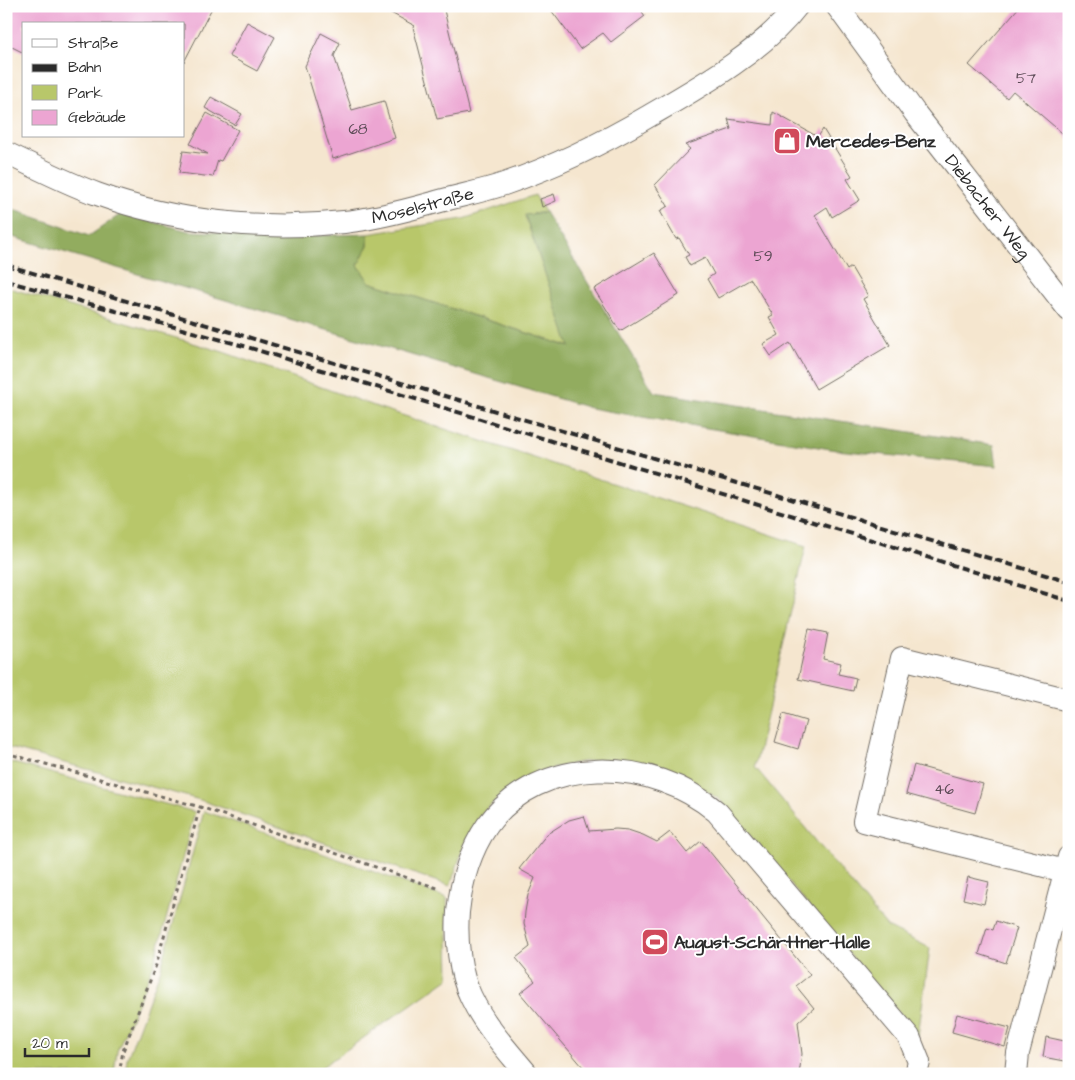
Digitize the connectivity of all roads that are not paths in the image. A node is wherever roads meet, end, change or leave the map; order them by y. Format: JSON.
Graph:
{"nodes":[{"id":1,"x":797,"y":6,"type":"edge"},
{"id":2,"x":837,"y":6,"type":"edge"},
{"id":3,"x":6,"y":153,"type":"edge"},
{"id":4,"x":1069,"y":310,"type":"edge"},
{"id":5,"x":1069,"y":700,"type":"edge"},
{"id":6,"x":1067,"y":864,"type":"edge"},
{"id":7,"x":527,"y":1074,"type":"edge"},
{"id":8,"x":916,"y":1074,"type":"edge"},
{"id":9,"x":1016,"y":1074,"type":"edge"}],
"edges":[{"from":1,"to":3,"type":"street","name":"Moselstraße"},
{"from":2,"to":4,"type":"street","name":"Diebacher Weg"},
{"from":5,"to":6,"type":"street"},
{"from":6,"to":9,"type":"street"},
{"from":7,"to":8,"type":"street"}]}
